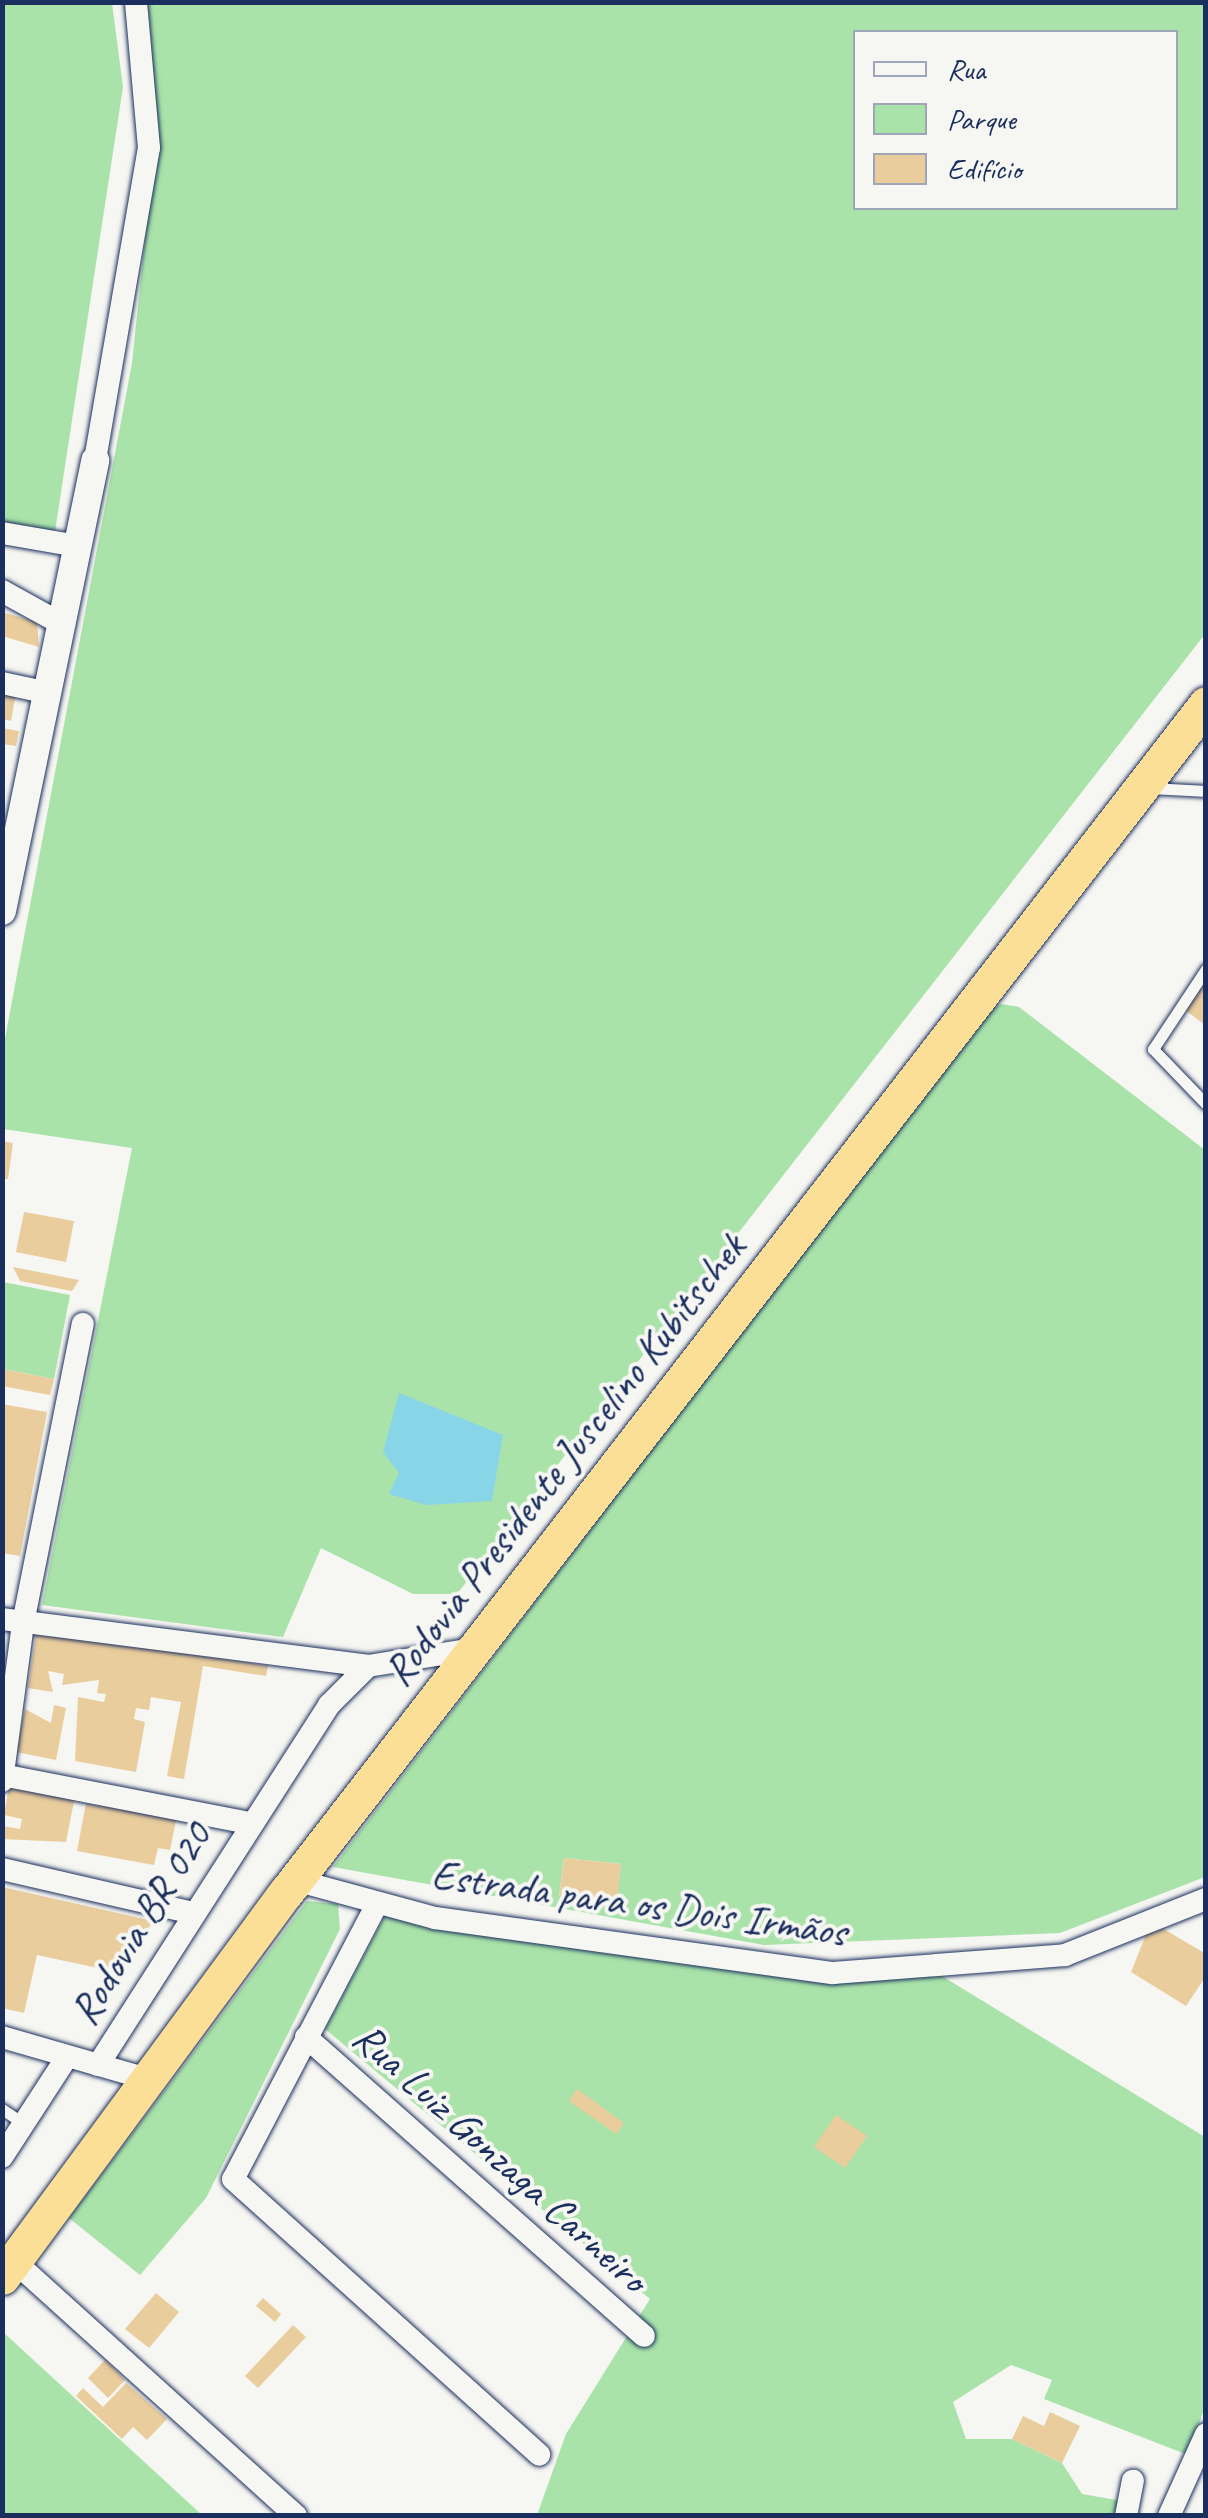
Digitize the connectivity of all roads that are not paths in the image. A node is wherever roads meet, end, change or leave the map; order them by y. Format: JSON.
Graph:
{"nodes":[{"id":1,"x":136,"y":2,"type":"edge"},
{"id":2,"x":96,"y":460,"type":"joint"},
{"id":3,"x":2,"y":533,"type":"edge"},
{"id":4,"x":76,"y":546,"type":"junction"},
{"id":5,"x":6,"y":598,"type":"edge"},
{"id":6,"x":60,"y":624,"type":"junction"},
{"id":7,"x":2,"y":683,"type":"edge"},
{"id":8,"x":44,"y":692,"type":"junction"},
{"id":9,"x":1206,"y":704,"type":"edge"},
{"id":10,"x":1142,"y":788,"type":"junction"},
{"id":11,"x":1206,"y":791,"type":"edge"},
{"id":12,"x":2,"y":911,"type":"edge"},
{"id":13,"x":1206,"y":969,"type":"edge"},
{"id":14,"x":1206,"y":1104,"type":"edge"},
{"id":15,"x":83,"y":1324,"type":"dead end"},
{"id":16,"x":13,"y":1621,"type":"edge"},
{"id":17,"x":474,"y":1649,"type":"junction"},
{"id":18,"x":368,"y":1666,"type":"junction"},
{"id":19,"x":3,"y":1777,"type":"edge"},
{"id":20,"x":248,"y":1822,"type":"junction"},
{"id":21,"x":2,"y":1868,"type":"edge"},
{"id":22,"x":295,"y":1880,"type":"junction"},
{"id":23,"x":1206,"y":1899,"type":"edge"},
{"id":24,"x":377,"y":1904,"type":"junction"},
{"id":25,"x":193,"y":1913,"type":"junction"},
{"id":26,"x":2,"y":2036,"type":"edge"},
{"id":27,"x":306,"y":2036,"type":"junction"},
{"id":28,"x":67,"y":2057,"type":"junction"},
{"id":29,"x":98,"y":2065,"type":"junction"},
{"id":30,"x":151,"y":2080,"type":"junction"},
{"id":31,"x":2,"y":2109,"type":"edge"},
{"id":32,"x":24,"y":2124,"type":"junction"},
{"id":33,"x":2,"y":2158,"type":"edge"},
{"id":34,"x":8,"y":2269,"type":"edge"},
{"id":35,"x":644,"y":2336,"type":"dead end"},
{"id":36,"x":1206,"y":2434,"type":"edge"},
{"id":37,"x":539,"y":2454,"type":"dead end"},
{"id":38,"x":1133,"y":2480,"type":"dead end"},
{"id":39,"x":296,"y":2516,"type":"edge"},
{"id":40,"x":1126,"y":2516,"type":"edge"},
{"id":41,"x":1168,"y":2516,"type":"edge"}],
"edges":[{"from":1,"to":2,"type":"street"},
{"from":2,"to":4,"type":"street"},
{"from":3,"to":4,"type":"street"},
{"from":4,"to":6,"type":"street"},
{"from":5,"to":6,"type":"street"},
{"from":6,"to":8,"type":"street"},
{"from":7,"to":8,"type":"street"},
{"from":8,"to":12,"type":"street"},
{"from":9,"to":10,"type":"highway","name":"Rodovia Presidente Juscelino Kubitschek"},
{"from":10,"to":11,"type":"lane"},
{"from":10,"to":17,"type":"highway","name":"Rodovia Presidente Juscelino Kubitschek"},
{"from":13,"to":14,"type":"lane"},
{"from":15,"to":16,"type":"street"},
{"from":16,"to":18,"type":"street"},
{"from":16,"to":19,"type":"street"},
{"from":17,"to":18,"type":"street"},
{"from":17,"to":22,"type":"highway","name":"Rodovia Presidente Juscelino Kubitschek"},
{"from":18,"to":20,"type":"street","name":"Rodovia BR 020"},
{"from":19,"to":20,"type":"street"},
{"from":20,"to":25,"type":"street","name":"Rodovia BR 020"},
{"from":21,"to":25,"type":"street"},
{"from":22,"to":24,"type":"street","name":"Estrada para os Dois Irmãos"},
{"from":22,"to":30,"type":"highway","name":"Rodovia Presidente Juscelino Kubitschek"},
{"from":23,"to":24,"type":"street","name":"Estrada para os Dois Irmãos"},
{"from":24,"to":27,"type":"street"},
{"from":25,"to":29,"type":"street","name":"Rodovia BR 020"},
{"from":26,"to":28,"type":"street"},
{"from":27,"to":35,"type":"street","name":"Rua Luiz Gonzaga Carneiro"},
{"from":27,"to":37,"type":"street"},
{"from":28,"to":29,"type":"street"},
{"from":28,"to":32,"type":"street"},
{"from":29,"to":30,"type":"street"},
{"from":30,"to":34,"type":"highway","name":"Rodovia Presidente Juscelino Kubitschek"},
{"from":31,"to":32,"type":"lane"},
{"from":32,"to":33,"type":"street"},
{"from":34,"to":39,"type":"street"},
{"from":36,"to":41,"type":"street"},
{"from":38,"to":40,"type":"street"}]}
